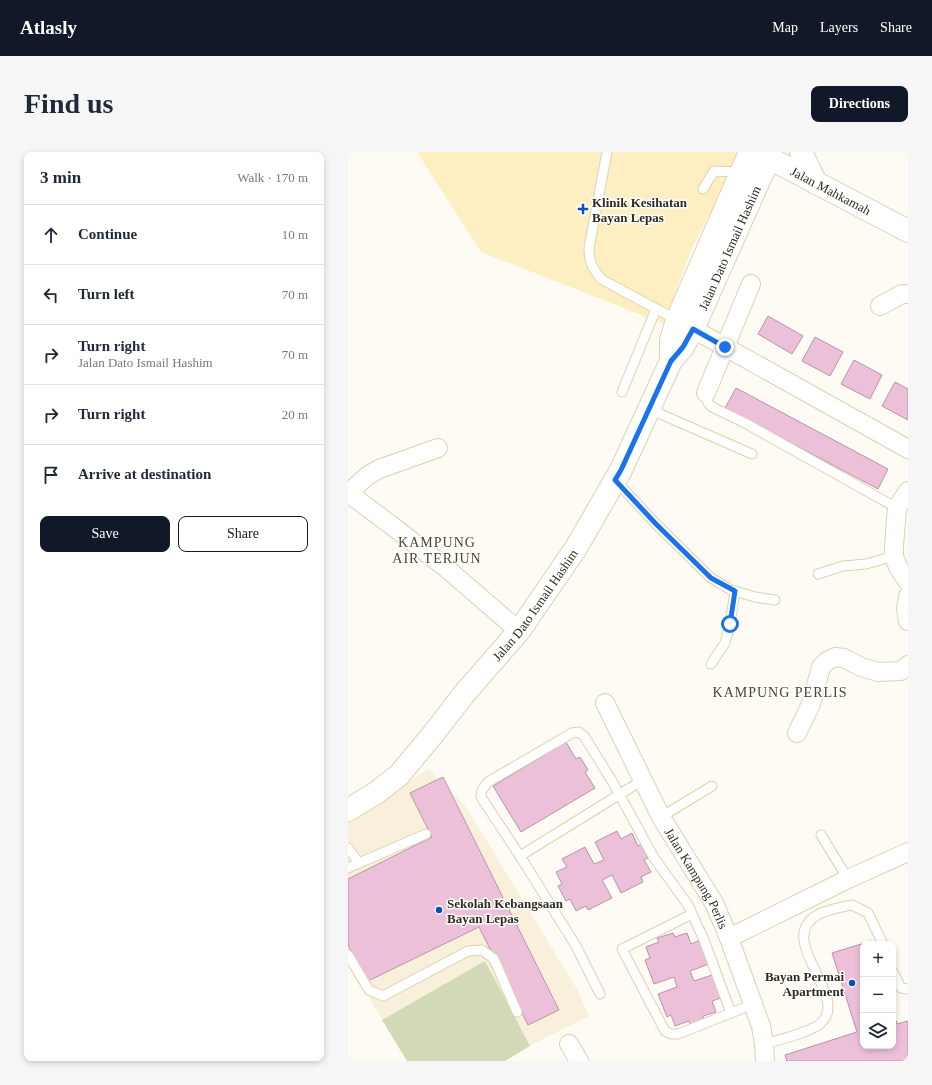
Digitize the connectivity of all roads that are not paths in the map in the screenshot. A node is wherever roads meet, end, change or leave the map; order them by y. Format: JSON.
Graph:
{"nodes":[{"id":1,"x":607,"y":152,"type":"edge"},
{"id":2,"x":801,"y":152,"type":"edge"},
{"id":3,"x":760,"y":154,"type":"edge"},
{"id":4,"x":741,"y":172,"type":"junction"},
{"id":5,"x":816,"y":183,"type":"junction"},
{"id":6,"x":703,"y":189,"type":"dead end"},
{"id":7,"x":908,"y":231,"type":"edge"},
{"id":8,"x":751,"y":284,"type":"dead end"},
{"id":9,"x":908,"y":294,"type":"edge"},
{"id":10,"x":880,"y":306,"type":"dead end"},
{"id":11,"x":656,"y":309,"type":"junction"},
{"id":12,"x":685,"y":324,"type":"junction"},
{"id":13,"x":725,"y":347,"type":"junction"},
{"id":14,"x":622,"y":392,"type":"dead end"},
{"id":15,"x":706,"y":393,"type":"joint"},
{"id":16,"x":649,"y":409,"type":"junction"},
{"id":17,"x":438,"y":448,"type":"dead end"},
{"id":18,"x":908,"y":449,"type":"edge"},
{"id":19,"x":752,"y":454,"type":"dead end"},
{"id":20,"x":615,"y":480,"type":"junction"},
{"id":21,"x":908,"y":492,"type":"edge"},
{"id":22,"x":897,"y":508,"type":"junction"},
{"id":23,"x":894,"y":556,"type":"junction"},
{"id":24,"x":818,"y":574,"type":"dead end"},
{"id":25,"x":908,"y":582,"type":"edge"},
{"id":26,"x":735,"y":591,"type":"junction"},
{"id":27,"x":908,"y":596,"type":"edge"},
{"id":28,"x":776,"y":600,"type":"dead end"},
{"id":29,"x":908,"y":620,"type":"edge"},
{"id":30,"x":519,"y":631,"type":"junction"},
{"id":31,"x":711,"y":664,"type":"dead end"},
{"id":32,"x":908,"y":665,"type":"edge"},
{"id":33,"x":605,"y":703,"type":"dead end"},
{"id":34,"x":797,"y":734,"type":"dead end"},
{"id":35,"x":643,"y":780,"type":"junction"},
{"id":36,"x":712,"y":786,"type":"dead end"},
{"id":37,"x":619,"y":795,"type":"junction"},
{"id":38,"x":348,"y":810,"type":"edge"},
{"id":39,"x":661,"y":817,"type":"junction"},
{"id":40,"x":426,"y":834,"type":"dead end"},
{"id":41,"x":821,"y":835,"type":"dead end"},
{"id":42,"x":348,"y":848,"type":"edge"},
{"id":43,"x":908,"y":852,"type":"edge"},
{"id":44,"x":520,"y":856,"type":"junction"},
{"id":45,"x":359,"y":863,"type":"junction"},
{"id":46,"x":348,"y":868,"type":"edge"},
{"id":47,"x":848,"y":879,"type":"junction"},
{"id":48,"x":692,"y":914,"type":"junction"},
{"id":49,"x":729,"y":938,"type":"junction"},
{"id":50,"x":882,"y":941,"type":"edge"},
{"id":51,"x":348,"y":955,"type":"edge"},
{"id":52,"x":896,"y":977,"type":"edge"},
{"id":53,"x":908,"y":989,"type":"edge"},
{"id":54,"x":600,"y":994,"type":"dead end"},
{"id":55,"x":753,"y":1004,"type":"junction"},
{"id":56,"x":517,"y":1012,"type":"dead end"},
{"id":57,"x":731,"y":1013,"type":"junction"},
{"id":58,"x":569,"y":1044,"type":"dead end"},
{"id":59,"x":764,"y":1052,"type":"edge"},
{"id":60,"x":579,"y":1061,"type":"edge"}],
"edges":[{"from":1,"to":11,"type":"lane"},
{"from":2,"to":5,"type":"main road"},
{"from":3,"to":4,"type":"main road","name":"Jalan Dato Ismail Hashim"},
{"from":3,"to":5,"type":"main road","name":"Jalan Mahkamah"},
{"from":3,"to":12,"type":"main road","name":"Jalan Dato Ismail Hashim"},
{"from":4,"to":6,"type":"lane"},
{"from":4,"to":12,"type":"main road","name":"Jalan Dato Ismail Hashim"},
{"from":5,"to":7,"type":"main road","name":"Jalan Mahkamah"},
{"from":8,"to":13,"type":"street"},
{"from":9,"to":10,"type":"street"},
{"from":11,"to":12,"type":"lane"},
{"from":11,"to":14,"type":"lane"},
{"from":12,"to":13,"type":"street"},
{"from":12,"to":16,"type":"main road","name":"Jalan Dato Ismail Hashim"},
{"from":13,"to":15,"type":"street"},
{"from":13,"to":18,"type":"street"},
{"from":15,"to":22,"type":"lane"},
{"from":16,"to":19,"type":"lane"},
{"from":16,"to":20,"type":"main road","name":"Jalan Dato Ismail Hashim"},
{"from":17,"to":30,"type":"street"},
{"from":20,"to":26,"type":"lane"},
{"from":20,"to":30,"type":"main road","name":"Jalan Dato Ismail Hashim"},
{"from":21,"to":22,"type":"street"},
{"from":22,"to":23,"type":"street"},
{"from":23,"to":24,"type":"lane"},
{"from":23,"to":25,"type":"street"},
{"from":26,"to":28,"type":"lane"},
{"from":26,"to":31,"type":"lane"},
{"from":27,"to":29,"type":"street"},
{"from":30,"to":38,"type":"main road","name":"Jalan Dato Ismail Hashim"},
{"from":32,"to":34,"type":"street"},
{"from":33,"to":35,"type":"street","name":"Jalan Kampung Perlis"},
{"from":35,"to":37,"type":"lane"},
{"from":35,"to":39,"type":"street","name":"Jalan Kampung Perlis"},
{"from":36,"to":39,"type":"lane"},
{"from":37,"to":44,"type":"lane"},
{"from":37,"to":44,"type":"lane"},
{"from":37,"to":48,"type":"lane"},
{"from":39,"to":49,"type":"street","name":"Jalan Kampung Perlis"},
{"from":40,"to":45,"type":"lane"},
{"from":41,"to":47,"type":"lane"},
{"from":42,"to":45,"type":"lane"},
{"from":43,"to":47,"type":"street"},
{"from":44,"to":54,"type":"lane"},
{"from":45,"to":46,"type":"lane"},
{"from":47,"to":49,"type":"street"},
{"from":48,"to":57,"type":"lane"},
{"from":48,"to":57,"type":"lane"},
{"from":49,"to":55,"type":"street","name":"Jalan Kampung Perlis"},
{"from":50,"to":59,"type":"lane"},
{"from":51,"to":56,"type":"lane"},
{"from":52,"to":53,"type":"lane"},
{"from":55,"to":57,"type":"lane"},
{"from":55,"to":59,"type":"street","name":"Jalan Kampung Perlis"},
{"from":58,"to":60,"type":"street"}]}
